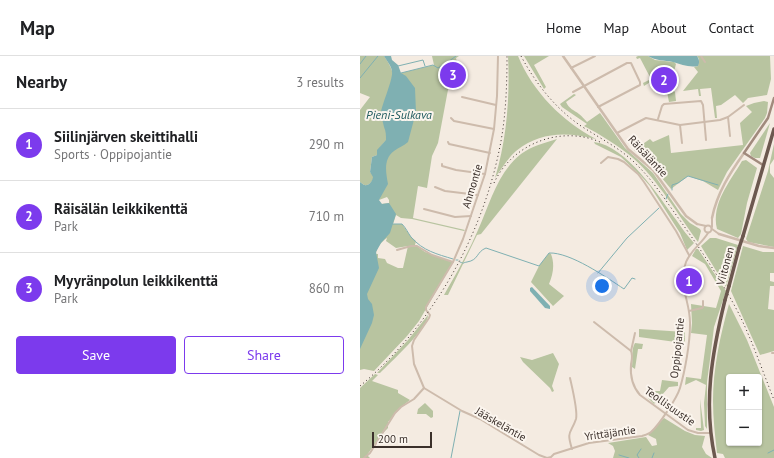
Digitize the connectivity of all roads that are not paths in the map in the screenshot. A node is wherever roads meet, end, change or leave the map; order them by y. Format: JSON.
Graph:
{"nodes":[{"id":1,"x":498,"y":56,"type":"edge"},
{"id":2,"x":563,"y":56,"type":"edge"},
{"id":3,"x":595,"y":56,"type":"edge"},
{"id":4,"x":701,"y":56,"type":"edge"},
{"id":5,"x":705,"y":62,"type":"dead end"},
{"id":6,"x":571,"y":68,"type":"junction"},
{"id":7,"x":583,"y":86,"type":"junction"},
{"id":8,"x":573,"y":92,"type":"dead end"},
{"id":9,"x":462,"y":97,"type":"dead end"},
{"id":10,"x":774,"y":98,"type":"edge"},
{"id":11,"x":496,"y":105,"type":"junction"},
{"id":12,"x":744,"y":105,"type":"dead end"},
{"id":13,"x":598,"y":107,"type":"junction"},
{"id":14,"x":728,"y":117,"type":"junction"},
{"id":15,"x":451,"y":118,"type":"dead end"},
{"id":16,"x":658,"y":120,"type":"junction"},
{"id":17,"x":704,"y":122,"type":"junction"},
{"id":18,"x":680,"y":125,"type":"junction"},
{"id":19,"x":494,"y":129,"type":"junction"},
{"id":20,"x":774,"y":129,"type":"edge"},
{"id":21,"x":617,"y":133,"type":"junction"},
{"id":22,"x":730,"y":136,"type":"dead end"},
{"id":23,"x":706,"y":140,"type":"dead end"},
{"id":24,"x":448,"y":142,"type":"dead end"},
{"id":25,"x":682,"y":143,"type":"dead end"},
{"id":26,"x":490,"y":153,"type":"junction"},
{"id":27,"x":744,"y":153,"type":"junction"},
{"id":28,"x":601,"y":163,"type":"dead end"},
{"id":29,"x":442,"y":164,"type":"dead end"},
{"id":30,"x":763,"y":165,"type":"junction"},
{"id":31,"x":485,"y":174,"type":"junction"},
{"id":32,"x":435,"y":187,"type":"dead end"},
{"id":33,"x":478,"y":194,"type":"junction"},
{"id":34,"x":424,"y":209,"type":"dead end"},
{"id":35,"x":471,"y":216,"type":"junction"},
{"id":36,"x":712,"y":218,"type":"junction"},
{"id":37,"x":697,"y":224,"type":"joint"},
{"id":38,"x":706,"y":228,"type":"junction"},
{"id":39,"x":712,"y":228,"type":"junction"},
{"id":40,"x":709,"y":232,"type":"junction"},
{"id":41,"x":719,"y":234,"type":"junction"},
{"id":42,"x":704,"y":239,"type":"junction"},
{"id":43,"x":774,"y":248,"type":"edge"},
{"id":44,"x":396,"y":250,"type":"dead end"},
{"id":45,"x":689,"y":255,"type":"junction"},
{"id":46,"x":453,"y":262,"type":"junction"},
{"id":47,"x":702,"y":302,"type":"dead end"},
{"id":48,"x":689,"y":311,"type":"junction"},
{"id":49,"x":594,"y":322,"type":"dead end"},
{"id":50,"x":634,"y":333,"type":"dead end"},
{"id":51,"x":631,"y":351,"type":"junction"},
{"id":52,"x":570,"y":378,"type":"dead end"},
{"id":53,"x":424,"y":388,"type":"junction"},
{"id":54,"x":665,"y":414,"type":"junction"},
{"id":55,"x":711,"y":433,"type":"junction"},
{"id":56,"x":572,"y":448,"type":"junction"},
{"id":57,"x":364,"y":458,"type":"edge"},
{"id":58,"x":547,"y":458,"type":"edge"},
{"id":59,"x":715,"y":458,"type":"edge"}],
"edges":[{"from":1,"to":11,"type":"street","name":"Ahmontie"},
{"from":2,"to":6,"type":"street","name":"Räisäläntie"},
{"from":3,"to":6,"type":"street"},
{"from":4,"to":5,"type":"street"},
{"from":6,"to":7,"type":"street","name":"Räisäläntie"},
{"from":7,"to":8,"type":"street"},
{"from":7,"to":13,"type":"street","name":"Räisäläntie"},
{"from":7,"to":13,"type":"street"},
{"from":9,"to":11,"type":"street"},
{"from":10,"to":27,"type":"main road"},
{"from":11,"to":19,"type":"street","name":"Ahmontie"},
{"from":12,"to":14,"type":"street"},
{"from":13,"to":21,"type":"street","name":"Räisäläntie"},
{"from":14,"to":17,"type":"street"},
{"from":14,"to":22,"type":"street"},
{"from":15,"to":19,"type":"street"},
{"from":16,"to":17,"type":"street"},
{"from":16,"to":18,"type":"street"},
{"from":16,"to":21,"type":"street"},
{"from":17,"to":18,"type":"street"},
{"from":17,"to":23,"type":"street"},
{"from":18,"to":25,"type":"street"},
{"from":19,"to":26,"type":"street","name":"Ahmontie"},
{"from":20,"to":30,"type":"highway","name":"Viitonen"},
{"from":21,"to":37,"type":"street","name":"Räisäläntie"},
{"from":24,"to":26,"type":"street"},
{"from":26,"to":31,"type":"street","name":"Ahmontie"},
{"from":27,"to":30,"type":"main road"},
{"from":27,"to":36,"type":"street"},
{"from":28,"to":45,"type":"street"},
{"from":29,"to":31,"type":"street"},
{"from":30,"to":55,"type":"highway","name":"Viitonen","bridge":true},
{"from":31,"to":33,"type":"street","name":"Ahmontie"},
{"from":32,"to":33,"type":"street"},
{"from":33,"to":35,"type":"street","name":"Ahmontie"},
{"from":34,"to":35,"type":"street"},
{"from":35,"to":46,"type":"street","name":"Ahmontie"},
{"from":36,"to":38,"type":"street"},
{"from":36,"to":39,"type":"street"},
{"from":37,"to":38,"type":"street"},
{"from":38,"to":39,"type":"street"},
{"from":38,"to":40,"type":"street"},
{"from":38,"to":42,"type":"street"},
{"from":39,"to":40,"type":"street","name":"Oppipojantie"},
{"from":39,"to":41,"type":"street"},
{"from":40,"to":41,"type":"street"},
{"from":40,"to":42,"type":"street","name":"Oppipojantie"},
{"from":41,"to":43,"type":"street"},
{"from":42,"to":45,"type":"street","name":"Oppipojantie"},
{"from":44,"to":46,"type":"street"},
{"from":45,"to":48,"type":"street","name":"Oppipojantie"},
{"from":46,"to":53,"type":"street","name":"Ahmontie"},
{"from":47,"to":48,"type":"street"},
{"from":48,"to":54,"type":"street","name":"Oppipojantie"},
{"from":49,"to":51,"type":"street"},
{"from":50,"to":51,"type":"street","name":"Teollisuustie"},
{"from":51,"to":54,"type":"street","name":"Teollisuustie"},
{"from":52,"to":56,"type":"street"},
{"from":53,"to":57,"type":"street"},
{"from":53,"to":58,"type":"street","name":"Jääskeläntie"},
{"from":54,"to":55,"type":"street","name":"Teollisuustie"},
{"from":54,"to":56,"type":"street","name":"Yrittäjäntie"},
{"from":55,"to":59,"type":"highway","name":"Viitonen"},
{"from":56,"to":58,"type":"street","name":"Jääskeläntie"}]}
